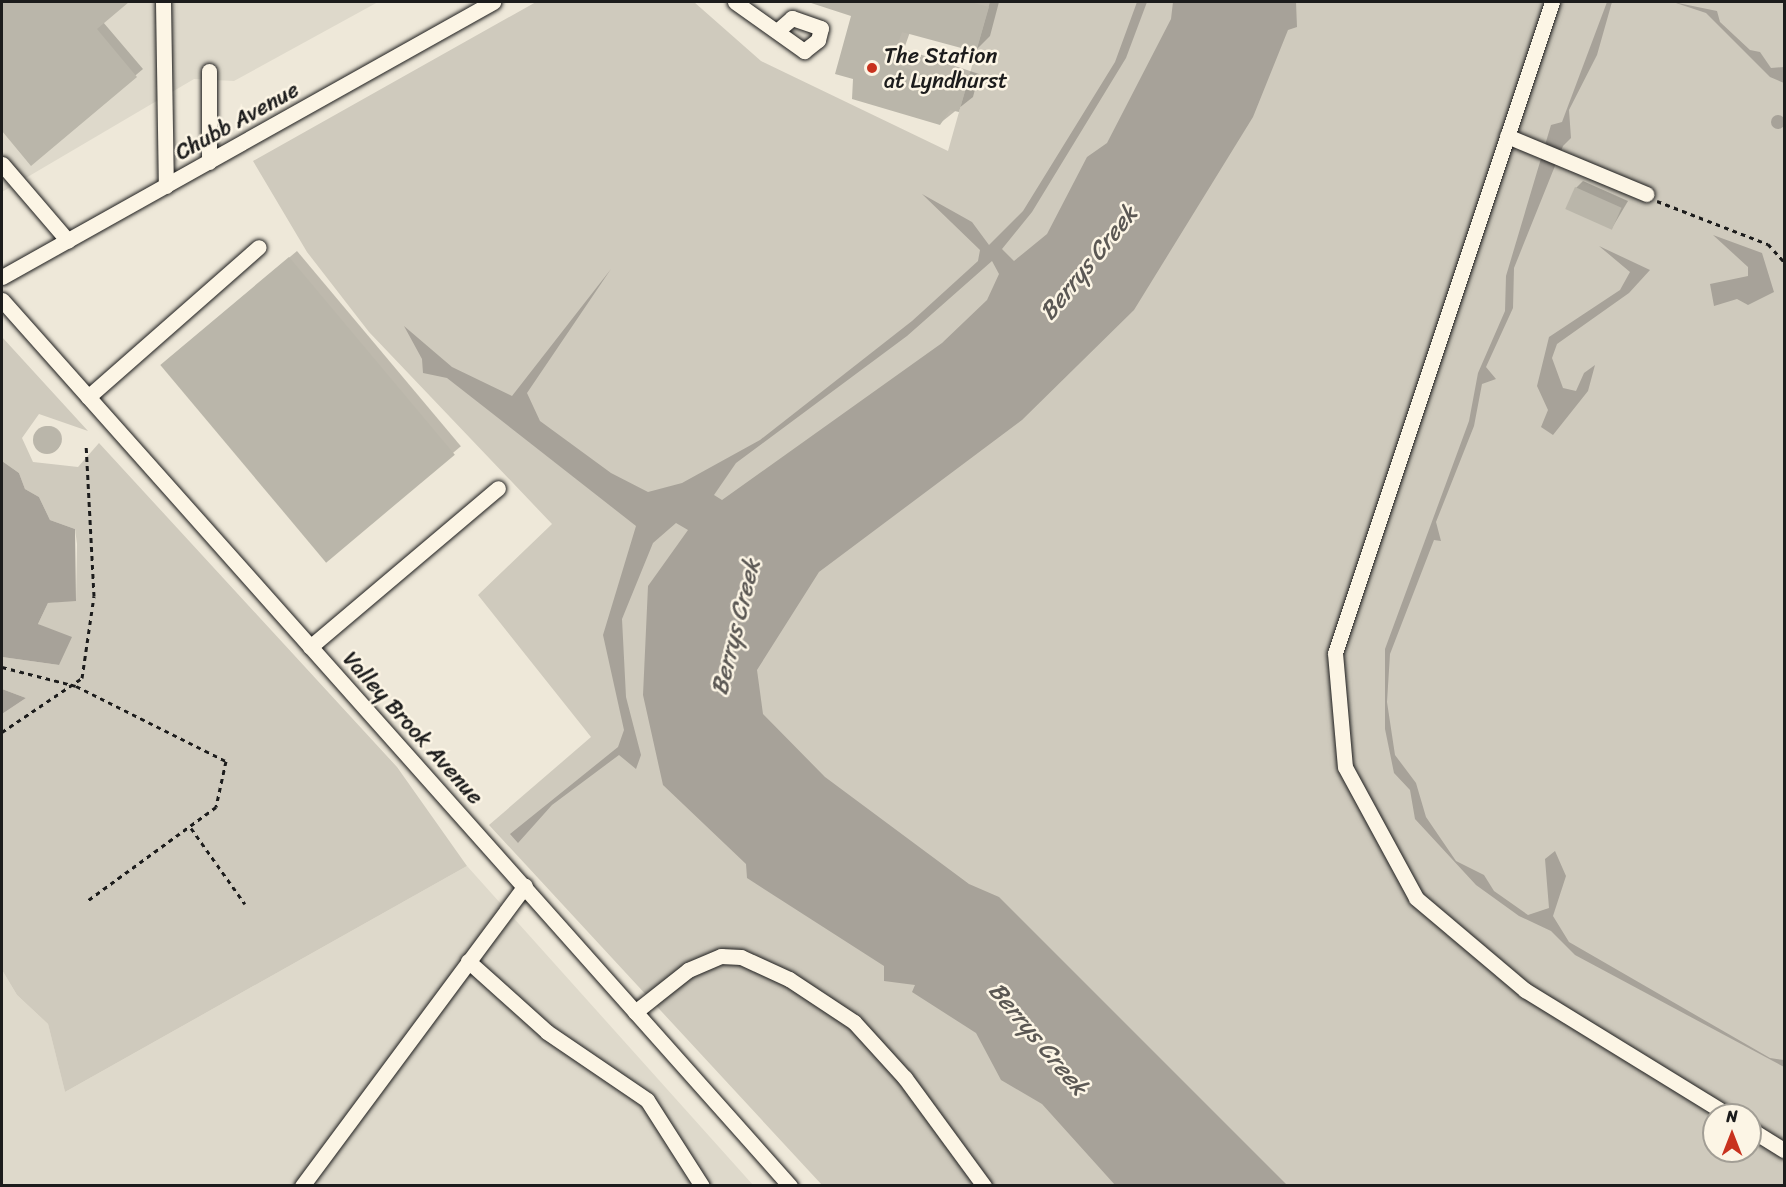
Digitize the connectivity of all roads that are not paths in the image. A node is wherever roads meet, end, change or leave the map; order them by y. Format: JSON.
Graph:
{"nodes":[{"id":1,"x":163,"y":2,"type":"edge"},
{"id":2,"x":493,"y":2,"type":"edge"},
{"id":3,"x":735,"y":2,"type":"edge"},
{"id":4,"x":1552,"y":2,"type":"edge"},
{"id":5,"x":777,"y":31,"type":"dead end"},
{"id":6,"x":209,"y":71,"type":"dead end"},
{"id":7,"x":1507,"y":136,"type":"junction"},
{"id":8,"x":209,"y":162,"type":"junction"},
{"id":9,"x":2,"y":164,"type":"edge"},
{"id":10,"x":166,"y":186,"type":"junction"},
{"id":11,"x":1646,"y":194,"type":"road end"},
{"id":12,"x":68,"y":241,"type":"junction"},
{"id":13,"x":259,"y":248,"type":"dead end"},
{"id":14,"x":2,"y":277,"type":"edge"},
{"id":15,"x":2,"y":300,"type":"edge"},
{"id":16,"x":88,"y":397,"type":"junction"},
{"id":17,"x":498,"y":488,"type":"dead end"},
{"id":18,"x":310,"y":647,"type":"junction"},
{"id":19,"x":525,"y":886,"type":"junction"},
{"id":20,"x":468,"y":961,"type":"junction"},
{"id":21,"x":635,"y":1012,"type":"junction"},
{"id":22,"x":1709,"y":1103,"type":"edge"},
{"id":23,"x":1762,"y":1136,"type":"edge"},
{"id":24,"x":1785,"y":1150,"type":"edge"},
{"id":25,"x":302,"y":1185,"type":"edge"},
{"id":26,"x":702,"y":1185,"type":"edge"},
{"id":27,"x":790,"y":1185,"type":"edge"},
{"id":28,"x":984,"y":1185,"type":"edge"}],
"edges":[{"from":1,"to":10,"type":"street"},
{"from":2,"to":8,"type":"street","name":"Chubb Avenue"},
{"from":3,"to":5,"type":"street"},
{"from":4,"to":7,"type":"street"},
{"from":6,"to":8,"type":"street"},
{"from":7,"to":11,"type":"street"},
{"from":7,"to":22,"type":"street"},
{"from":8,"to":10,"type":"street","name":"Chubb Avenue"},
{"from":9,"to":12,"type":"street"},
{"from":10,"to":12,"type":"street","name":"Chubb Avenue"},
{"from":12,"to":14,"type":"street","name":"Chubb Avenue"},
{"from":13,"to":16,"type":"street"},
{"from":15,"to":16,"type":"street","name":"Valley Brook Avenue"},
{"from":16,"to":18,"type":"street","name":"Valley Brook Avenue"},
{"from":17,"to":18,"type":"street"},
{"from":18,"to":19,"type":"street","name":"Valley Brook Avenue"},
{"from":19,"to":20,"type":"street"},
{"from":19,"to":21,"type":"street","name":"Valley Brook Avenue"},
{"from":20,"to":25,"type":"street"},
{"from":20,"to":26,"type":"street"},
{"from":21,"to":27,"type":"street","name":"Valley Brook Avenue"},
{"from":21,"to":28,"type":"street"},
{"from":23,"to":24,"type":"street"}]}
